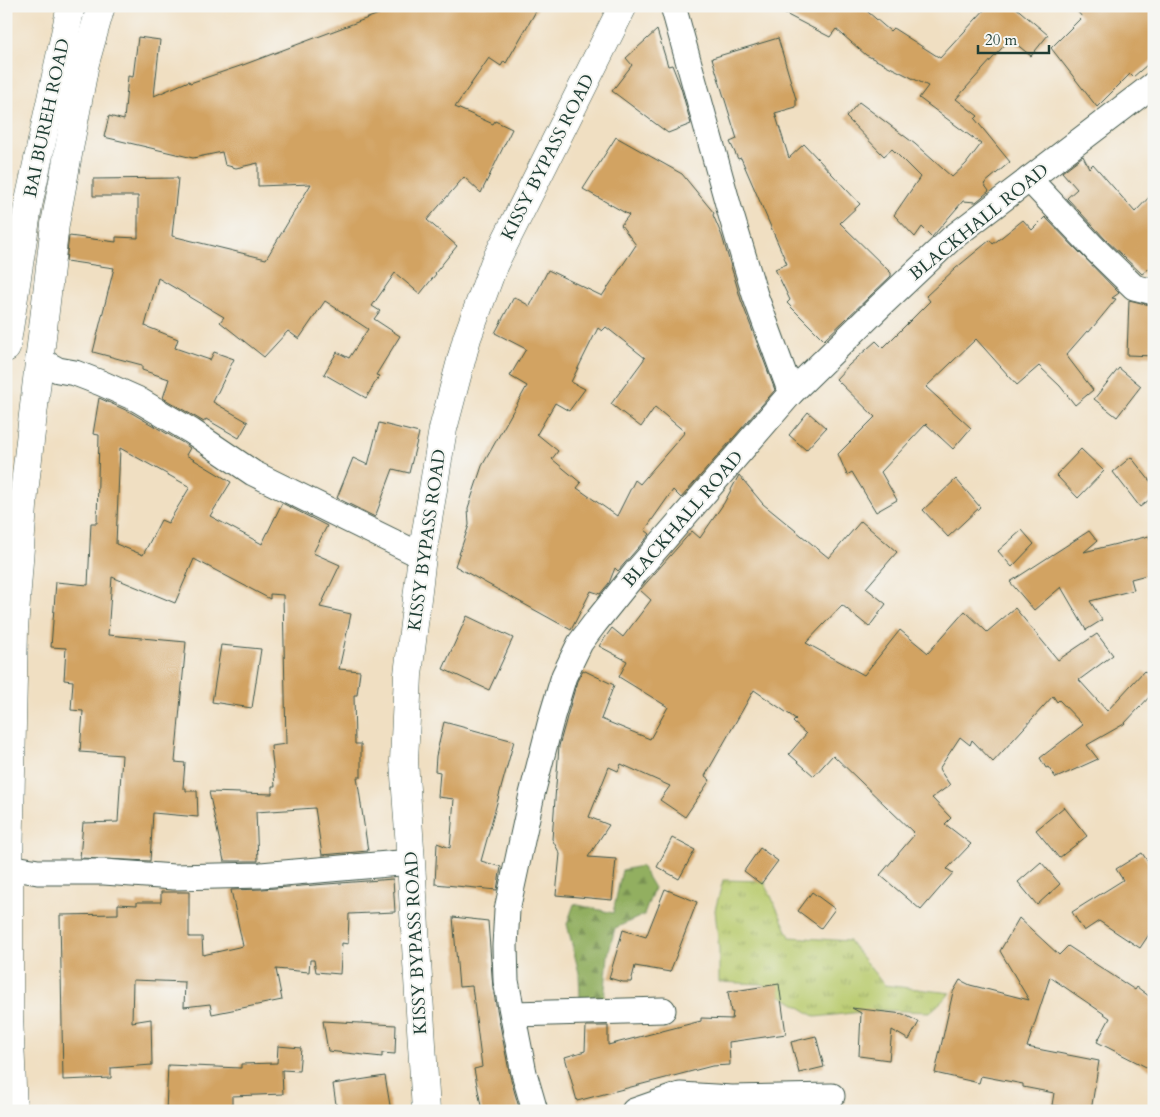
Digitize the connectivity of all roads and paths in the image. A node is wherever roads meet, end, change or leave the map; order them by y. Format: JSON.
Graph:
{"nodes":[{"id":1,"x":71,"y":6,"type":"edge"},
{"id":2,"x":101,"y":6,"type":"edge"},
{"id":3,"x":623,"y":6,"type":"edge"},
{"id":4,"x":673,"y":6,"type":"edge"},
{"id":5,"x":1154,"y":84,"type":"edge"},
{"id":6,"x":1029,"y":179,"type":"junction"},
{"id":7,"x":1154,"y":292,"type":"edge"},
{"id":8,"x":6,"y":348,"type":"edge"},
{"id":9,"x":38,"y":359,"type":"junction"},
{"id":10,"x":791,"y":393,"type":"junction"},
{"id":11,"x":422,"y":556,"type":"junction"},
{"id":12,"x":412,"y":862,"type":"junction"},
{"id":13,"x":9,"y":868,"type":"junction"},
{"id":14,"x":664,"y":1010,"type":"dead end"},
{"id":15,"x":513,"y":1014,"type":"junction"},
{"id":16,"x":832,"y":1096,"type":"dead end"},
{"id":17,"x":12,"y":1111,"type":"edge"},
{"id":18,"x":426,"y":1111,"type":"edge"},
{"id":19,"x":535,"y":1111,"type":"edge"},
{"id":20,"x":634,"y":1111,"type":"edge"}],
"edges":[{"from":1,"to":8,"type":"main road","name":"BAI BUREH ROAD"},
{"from":2,"to":9,"type":"main road"},
{"from":3,"to":11,"type":"main road","name":"KISSY BYPASS ROAD"},
{"from":4,"to":10,"type":"street"},
{"from":5,"to":6,"type":"street","name":"BLACKHALL ROAD"},
{"from":6,"to":7,"type":"street"},
{"from":6,"to":10,"type":"street","name":"BLACKHALL ROAD"},
{"from":9,"to":11,"type":"street"},
{"from":9,"to":13,"type":"main road"},
{"from":10,"to":15,"type":"street","name":"BLACKHALL ROAD"},
{"from":11,"to":12,"type":"main road","name":"KISSY BYPASS ROAD"},
{"from":12,"to":13,"type":"street"},
{"from":12,"to":18,"type":"main road","name":"KISSY BYPASS ROAD"},
{"from":13,"to":17,"type":"main road"},
{"from":14,"to":15,"type":"street"},
{"from":15,"to":19,"type":"street","name":"BLACKHALL ROAD"},
{"from":16,"to":20,"type":"street"}]}
